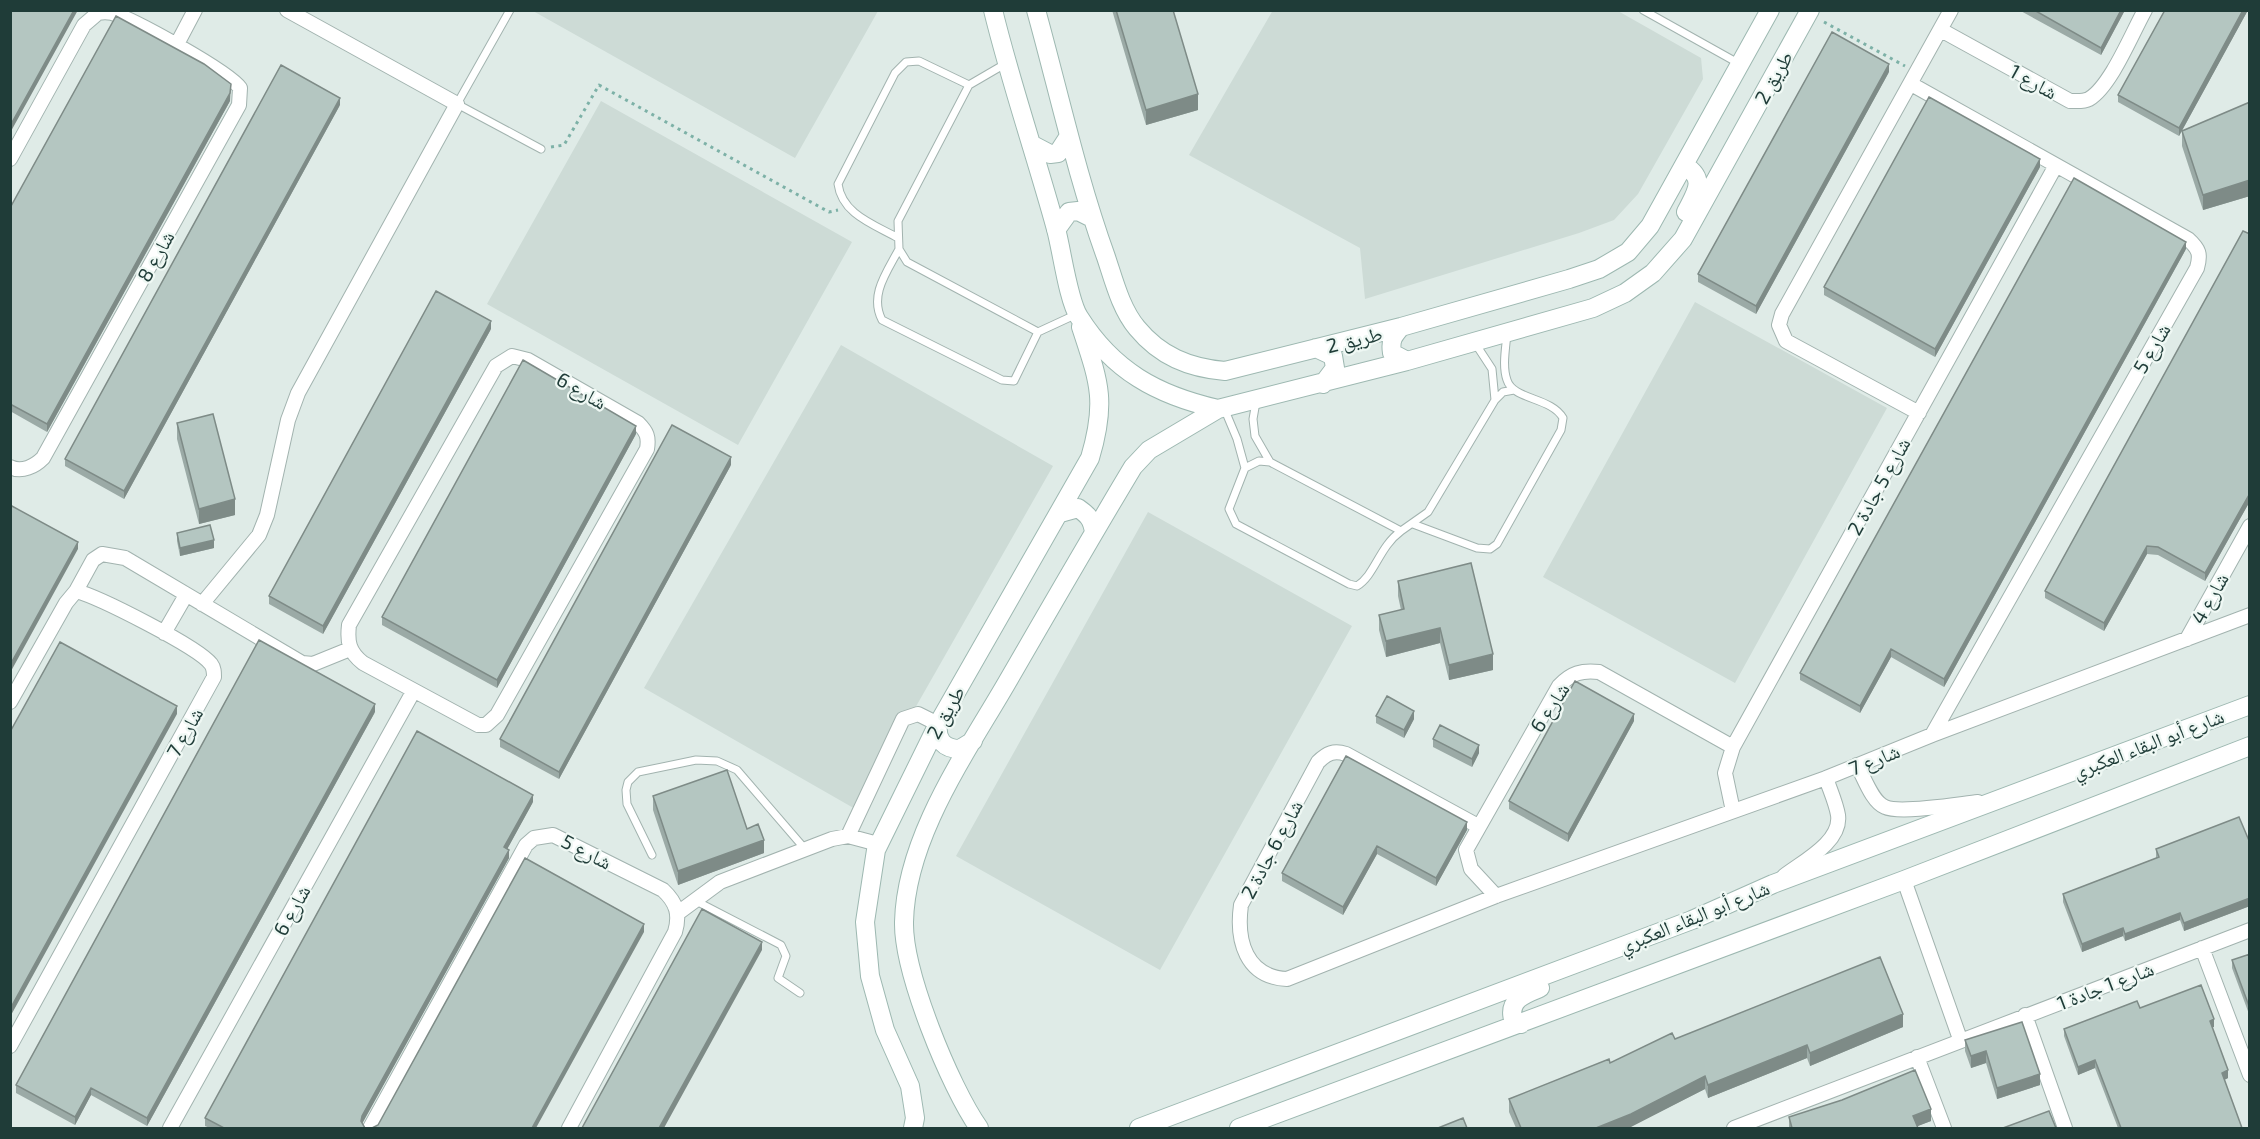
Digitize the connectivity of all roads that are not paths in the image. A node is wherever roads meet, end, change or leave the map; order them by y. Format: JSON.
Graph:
{"nodes":[{"id":1,"x":195,"y":10,"type":"edge"},
{"id":2,"x":287,"y":10,"type":"edge"},
{"id":3,"x":510,"y":10,"type":"edge"},
{"id":4,"x":993,"y":10,"type":"edge"},
{"id":5,"x":1036,"y":10,"type":"edge"},
{"id":6,"x":1643,"y":10,"type":"edge"},
{"id":7,"x":1770,"y":10,"type":"edge"},
{"id":8,"x":1951,"y":10,"type":"edge"},
{"id":9,"x":2145,"y":10,"type":"edge"},
{"id":10,"x":1809,"y":12,"type":"edge"},
{"id":11,"x":1941,"y":30,"type":"junction"},
{"id":12,"x":176,"y":46,"type":"junction"},
{"id":13,"x":1006,"y":64,"type":"junction"},
{"id":14,"x":1741,"y":64,"type":"junction"},
{"id":15,"x":1914,"y":78,"type":"junction"},
{"id":16,"x":969,"y":85,"type":"junction"},
{"id":17,"x":457,"y":104,"type":"junction"},
{"id":18,"x":1069,"y":135,"type":"junction"},
{"id":19,"x":1031,"y":144,"type":"junction"},
{"id":20,"x":541,"y":149,"type":"road end"},
{"id":21,"x":10,"y":159,"type":"edge"},
{"id":22,"x":1684,"y":165,"type":"junction"},
{"id":23,"x":2055,"y":167,"type":"junction"},
{"id":24,"x":1092,"y":218,"type":"junction"},
{"id":25,"x":1056,"y":230,"type":"junction"},
{"id":26,"x":898,"y":238,"type":"junction"},
{"id":27,"x":1683,"y":239,"type":"junction"},
{"id":28,"x":899,"y":249,"type":"junction"},
{"id":29,"x":1077,"y":314,"type":"junction"},
{"id":30,"x":1401,"y":327,"type":"junction"},
{"id":31,"x":1507,"y":331,"type":"junction"},
{"id":32,"x":1038,"y":332,"type":"junction"},
{"id":33,"x":1474,"y":342,"type":"junction"},
{"id":34,"x":1316,"y":348,"type":"junction"},
{"id":35,"x":1407,"y":362,"type":"junction"},
{"id":36,"x":1323,"y":384,"type":"junction"},
{"id":37,"x":1514,"y":390,"type":"junction"},
{"id":38,"x":1256,"y":400,"type":"junction"},
{"id":39,"x":1495,"y":400,"type":"junction"},
{"id":40,"x":1221,"y":408,"type":"junction"},
{"id":41,"x":1919,"y":413,"type":"junction"},
{"id":42,"x":1270,"y":462,"type":"junction"},
{"id":43,"x":10,"y":467,"type":"edge"},
{"id":44,"x":1245,"y":468,"type":"junction"},
{"id":45,"x":1060,"y":513,"type":"junction"},
{"id":46,"x":1413,"y":524,"type":"junction"},
{"id":47,"x":2250,"y":526,"type":"edge"},
{"id":48,"x":1401,"y":531,"type":"junction"},
{"id":49,"x":1094,"y":532,"type":"junction"},
{"id":50,"x":76,"y":591,"type":"junction"},
{"id":51,"x":186,"y":595,"type":"junction"},
{"id":52,"x":202,"y":604,"type":"junction"},
{"id":53,"x":2250,"y":615,"type":"edge"},
{"id":54,"x":164,"y":633,"type":"junction"},
{"id":55,"x":2187,"y":639,"type":"junction"},
{"id":56,"x":350,"y":649,"type":"junction"},
{"id":57,"x":413,"y":692,"type":"junction"},
{"id":58,"x":10,"y":702,"type":"edge"},
{"id":59,"x":2250,"y":705,"type":"edge"},
{"id":60,"x":938,"y":724,"type":"junction"},
{"id":61,"x":2250,"y":733,"type":"edge"},
{"id":62,"x":1932,"y":735,"type":"junction"},
{"id":63,"x":974,"y":741,"type":"junction"},
{"id":64,"x":2250,"y":746,"type":"edge"},
{"id":65,"x":1733,"y":747,"type":"junction"},
{"id":66,"x":1857,"y":765,"type":"junction"},
{"id":67,"x":2184,"y":772,"type":"junction"},
{"id":68,"x":1826,"y":778,"type":"junction"},
{"id":69,"x":1995,"y":801,"type":"junction"},
{"id":70,"x":1732,"y":811,"type":"junction"},
{"id":71,"x":1479,"y":826,"type":"junction"},
{"id":72,"x":848,"y":836,"type":"junction"},
{"id":73,"x":878,"y":844,"type":"junction"},
{"id":74,"x":805,"y":849,"type":"junction"},
{"id":75,"x":652,"y":855,"type":"dead end"},
{"id":76,"x":1904,"y":880,"type":"junction"},
{"id":77,"x":1773,"y":884,"type":"junction"},
{"id":78,"x":1496,"y":896,"type":"junction"},
{"id":79,"x":694,"y":899,"type":"junction"},
{"id":80,"x":678,"y":913,"type":"junction"},
{"id":81,"x":1692,"y":920,"type":"junction"},
{"id":82,"x":2250,"y":930,"type":"edge"},
{"id":83,"x":2202,"y":948,"type":"junction"},
{"id":84,"x":800,"y":993,"type":"dead end"},
{"id":85,"x":2025,"y":1015,"type":"junction"},
{"id":86,"x":1521,"y":1024,"type":"junction"},
{"id":87,"x":1960,"y":1039,"type":"junction"},
{"id":88,"x":10,"y":1046,"type":"edge"},
{"id":89,"x":1917,"y":1057,"type":"junction"},
{"id":90,"x":2250,"y":1075,"type":"edge"},
{"id":91,"x":170,"y":1128,"type":"edge"},
{"id":92,"x":370,"y":1128,"type":"edge"},
{"id":93,"x":569,"y":1128,"type":"edge"},
{"id":94,"x":913,"y":1128,"type":"edge"},
{"id":95,"x":980,"y":1128,"type":"edge"},
{"id":96,"x":1139,"y":1128,"type":"edge"},
{"id":97,"x":1239,"y":1128,"type":"edge"},
{"id":98,"x":1734,"y":1128,"type":"edge"},
{"id":99,"x":1944,"y":1128,"type":"edge"},
{"id":100,"x":2065,"y":1128,"type":"edge"}],
"edges":[{"from":1,"to":12,"type":"street"},
{"from":2,"to":17,"type":"street"},
{"from":3,"to":17,"type":"lane"},
{"from":4,"to":13,"type":"street","name":"طريق 2"},
{"from":5,"to":18,"type":"street","name":"طريق 2"},
{"from":6,"to":14,"type":"lane"},
{"from":7,"to":14,"type":"street","name":"طريق 2"},
{"from":8,"to":11,"type":"street"},
{"from":9,"to":11,"type":"street","name":"شارع 1"},
{"from":10,"to":27,"type":"street","name":"طريق 2"},
{"from":11,"to":15,"type":"street"},
{"from":12,"to":21,"type":"street","name":"شارع 8"},
{"from":12,"to":43,"type":"street","name":"شارع 8"},
{"from":13,"to":16,"type":"lane"},
{"from":13,"to":19,"type":"street","name":"طريق 2"},
{"from":14,"to":22,"type":"street","name":"طريق 2"},
{"from":15,"to":23,"type":"street","name":"شارع 5"},
{"from":15,"to":41,"type":"street"},
{"from":16,"to":26,"type":"lane"},
{"from":16,"to":26,"type":"lane"},
{"from":17,"to":20,"type":"lane"},
{"from":17,"to":52,"type":"street"},
{"from":18,"to":19,"type":"street"},
{"from":18,"to":24,"type":"street","name":"طريق 2"},
{"from":19,"to":25,"type":"street","name":"طريق 2"},
{"from":22,"to":27,"type":"street"},
{"from":22,"to":30,"type":"street","name":"طريق 2"},
{"from":23,"to":41,"type":"street","name":"شارع 5 جادة 2"},
{"from":23,"to":62,"type":"street","name":"شارع 5"},
{"from":24,"to":25,"type":"street"},
{"from":24,"to":34,"type":"street","name":"طريق 2"},
{"from":25,"to":29,"type":"street","name":"طريق 2"},
{"from":26,"to":28,"type":"lane"},
{"from":27,"to":31,"type":"street","name":"طريق 2"},
{"from":28,"to":32,"type":"lane"},
{"from":28,"to":32,"type":"lane"},
{"from":29,"to":32,"type":"lane"},
{"from":29,"to":40,"type":"street","name":"طريق 2"},
{"from":29,"to":45,"type":"street","name":"طريق 2"},
{"from":30,"to":34,"type":"street","name":"طريق 2"},
{"from":30,"to":35,"type":"street"},
{"from":31,"to":33,"type":"street","name":"طريق 2"},
{"from":31,"to":37,"type":"lane"},
{"from":33,"to":35,"type":"street","name":"طريق 2"},
{"from":33,"to":39,"type":"lane"},
{"from":34,"to":36,"type":"street"},
{"from":35,"to":36,"type":"street","name":"طريق 2"},
{"from":36,"to":38,"type":"street","name":"طريق 2"},
{"from":37,"to":39,"type":"lane"},
{"from":37,"to":46,"type":"lane"},
{"from":38,"to":40,"type":"street","name":"طريق 2"},
{"from":38,"to":42,"type":"lane"},
{"from":39,"to":46,"type":"lane"},
{"from":40,"to":44,"type":"lane"},
{"from":40,"to":49,"type":"street","name":"طريق 2"},
{"from":41,"to":65,"type":"street","name":"شارع 5 جادة 2"},
{"from":42,"to":44,"type":"lane"},
{"from":42,"to":48,"type":"lane"},
{"from":44,"to":48,"type":"lane"},
{"from":45,"to":49,"type":"street"},
{"from":45,"to":60,"type":"street","name":"طريق 2"},
{"from":46,"to":48,"type":"lane"},
{"from":47,"to":55,"type":"street","name":"شارع 4"},
{"from":49,"to":63,"type":"street","name":"طريق 2"},
{"from":50,"to":51,"type":"street"},
{"from":50,"to":54,"type":"street","name":"شارع 7"},
{"from":50,"to":58,"type":"street"},
{"from":51,"to":52,"type":"street"},
{"from":51,"to":54,"type":"street"},
{"from":52,"to":56,"type":"street"},
{"from":53,"to":55,"type":"street","name":"شارع 7"},
{"from":54,"to":88,"type":"street","name":"شارع 7"},
{"from":55,"to":62,"type":"street","name":"شارع 7"},
{"from":56,"to":57,"type":"street","name":"شارع 6"},
{"from":56,"to":57,"type":"street","name":"شارع 6"},
{"from":57,"to":91,"type":"street","name":"شارع 6"},
{"from":59,"to":69,"type":"street","name":"شارع أبو البقاء العكبري"},
{"from":60,"to":63,"type":"street"},
{"from":60,"to":72,"type":"street"},
{"from":60,"to":73,"type":"street","name":"طريق 2"},
{"from":61,"to":67,"type":"street"},
{"from":62,"to":66,"type":"street","name":"شارع 7"},
{"from":63,"to":95,"type":"street","name":"طريق 2"},
{"from":64,"to":67,"type":"street","name":"شارع أبو البقاء العكبري"},
{"from":65,"to":70,"type":"street","name":"شارع 5 جادة 2"},
{"from":65,"to":71,"type":"street","name":"شارع 6"},
{"from":66,"to":68,"type":"street","name":"شارع 7"},
{"from":66,"to":69,"type":"street"},
{"from":67,"to":76,"type":"street","name":"شارع أبو البقاء العكبري"},
{"from":68,"to":70,"type":"street","name":"شارع 7"},
{"from":68,"to":77,"type":"street"},
{"from":69,"to":77,"type":"street","name":"شارع أبو البقاء العكبري"},
{"from":70,"to":78,"type":"street","name":"شارع 7"},
{"from":71,"to":78,"type":"street","name":"شارع 6"},
{"from":71,"to":78,"type":"street","name":"شارع 6 جادة 2"},
{"from":72,"to":73,"type":"street"},
{"from":72,"to":74,"type":"street"},
{"from":73,"to":94,"type":"street","name":"طريق 2"},
{"from":74,"to":75,"type":"lane"},
{"from":74,"to":79,"type":"street"},
{"from":76,"to":86,"type":"street","name":"شارع أبو البقاء العكبري"},
{"from":76,"to":87,"type":"street"},
{"from":77,"to":81,"type":"street","name":"شارع أبو البقاء العكبري"},
{"from":79,"to":80,"type":"street"},
{"from":79,"to":84,"type":"lane"},
{"from":80,"to":92,"type":"street","name":"شارع 5"},
{"from":80,"to":93,"type":"street"},
{"from":81,"to":86,"type":"street"},
{"from":81,"to":96,"type":"street","name":"شارع أبو البقاء العكبري"},
{"from":82,"to":83,"type":"street","name":"شارع 1 جادة 1"},
{"from":83,"to":85,"type":"street","name":"شارع 1 جادة 1"},
{"from":83,"to":90,"type":"street"},
{"from":85,"to":87,"type":"street","name":"شارع 1 جادة 1"},
{"from":85,"to":100,"type":"street"},
{"from":86,"to":97,"type":"street","name":"شارع أبو البقاء العكبري"},
{"from":87,"to":89,"type":"street","name":"شارع 1 جادة 1"},
{"from":89,"to":98,"type":"street","name":"شارع 1 جادة 1"},
{"from":89,"to":99,"type":"street"}]}
